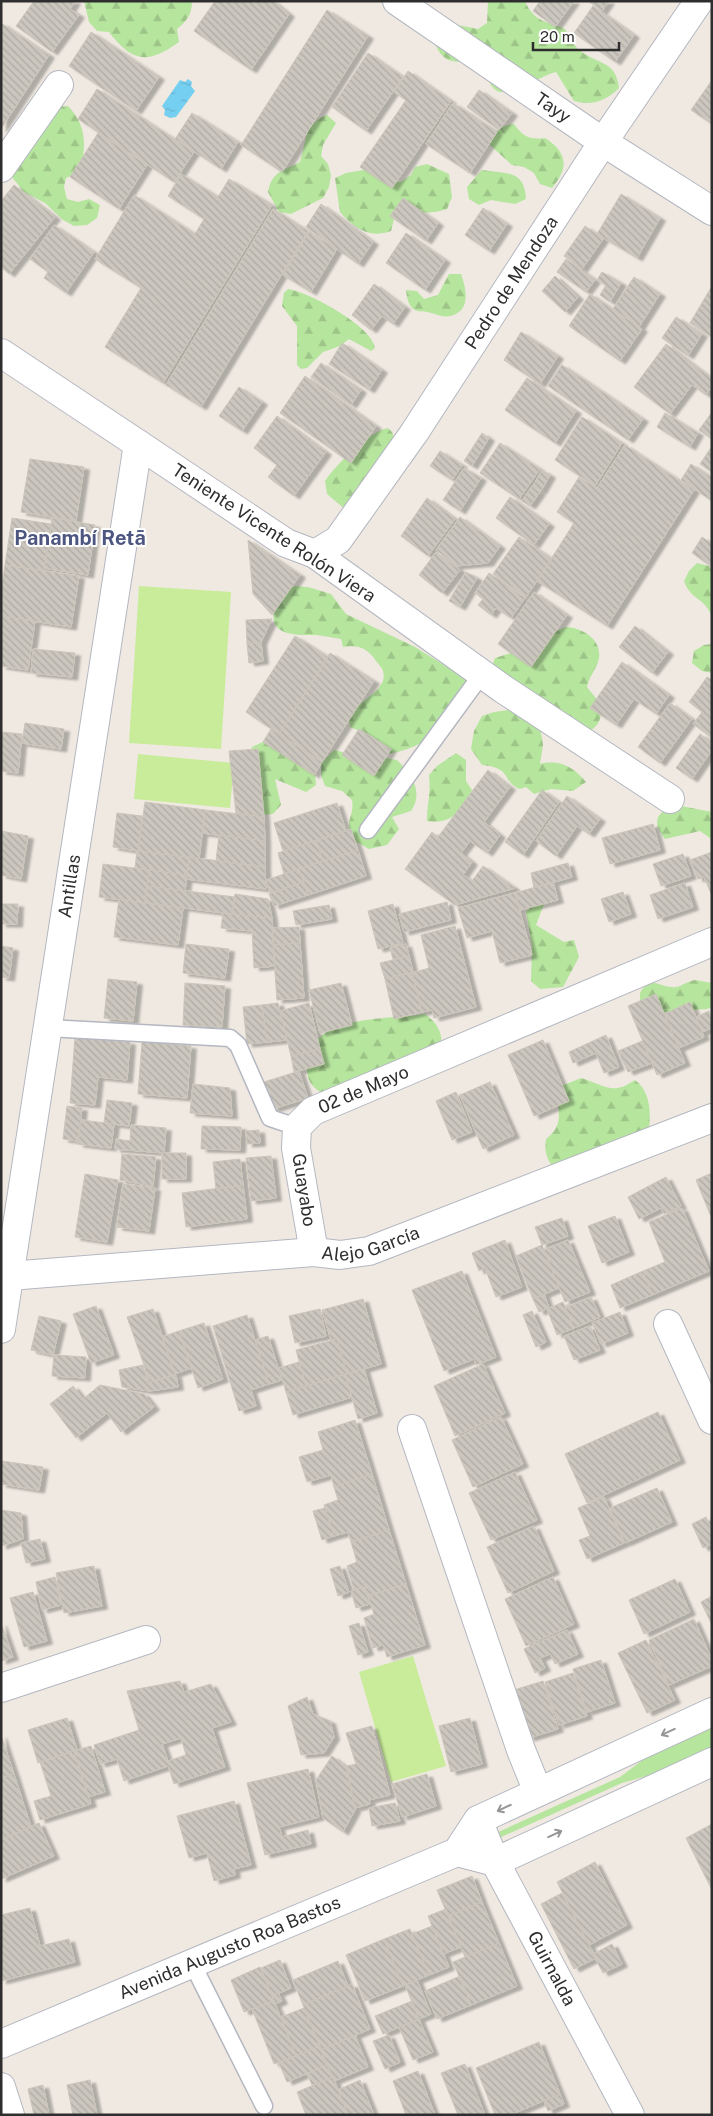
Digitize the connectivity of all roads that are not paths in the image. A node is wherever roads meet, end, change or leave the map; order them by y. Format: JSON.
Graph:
{"nodes":[{"id":1,"x":397,"y":1,"type":"edge"},
{"id":2,"x":699,"y":1,"type":"edge"},
{"id":3,"x":58,"y":85,"type":"dead end"},
{"id":4,"x":603,"y":142,"type":"junction"},
{"id":5,"x":1,"y":168,"type":"edge"},
{"id":6,"x":712,"y":211,"type":"edge"},
{"id":7,"x":1,"y":352,"type":"edge"},
{"id":8,"x":138,"y":444,"type":"junction"},
{"id":9,"x":315,"y":554,"type":"junction"},
{"id":10,"x":482,"y":674,"type":"junction"},
{"id":11,"x":670,"y":799,"type":"dead end"},
{"id":12,"x":368,"y":830,"type":"dead end"},
{"id":13,"x":712,"y":942,"type":"edge"},
{"id":14,"x":48,"y":1028,"type":"junction"},
{"id":15,"x":712,"y":1118,"type":"edge"},
{"id":16,"x":297,"y":1127,"type":"junction"},
{"id":17,"x":314,"y":1252,"type":"junction"},
{"id":18,"x":8,"y":1276,"type":"junction"},
{"id":19,"x":668,"y":1324,"type":"dead end"},
{"id":20,"x":2,"y":1325,"type":"edge"},
{"id":21,"x":712,"y":1420,"type":"edge"},
{"id":22,"x":412,"y":1429,"type":"dead end"},
{"id":23,"x":146,"y":1640,"type":"dead end"},
{"id":24,"x":1,"y":1688,"type":"edge"},
{"id":25,"x":712,"y":1712,"type":"edge"},
{"id":26,"x":712,"y":1762,"type":"edge"},
{"id":27,"x":538,"y":1792,"type":"junction"},
{"id":28,"x":478,"y":1820,"type":"junction"},
{"id":29,"x":457,"y":1852,"type":"junction"},
{"id":30,"x":495,"y":1862,"type":"junction"},
{"id":31,"x":193,"y":1965,"type":"junction"},
{"id":32,"x":1,"y":2044,"type":"edge"},
{"id":33,"x":1,"y":2087,"type":"edge"},
{"id":34,"x":264,"y":2106,"type":"dead end"},
{"id":35,"x":10,"y":2115,"type":"edge"},
{"id":36,"x":630,"y":2115,"type":"edge"}],
"edges":[{"from":1,"to":4,"type":"street","name":"Tayy"},
{"from":2,"to":4,"type":"street","name":"Pedro de Mendoza"},
{"from":3,"to":5,"type":"street"},
{"from":4,"to":6,"type":"street","name":"Tayy"},
{"from":4,"to":9,"type":"street","name":"Pedro de Mendoza"},
{"from":7,"to":8,"type":"street","name":"Teniente Vicente Rolón Viera"},
{"from":8,"to":9,"type":"street","name":"Teniente Vicente Rolón Viera"},
{"from":8,"to":14,"type":"street","name":"Antillas"},
{"from":9,"to":10,"type":"street","name":"Teniente Vicente Rolón Viera"},
{"from":10,"to":11,"type":"street","name":"Teniente Vicente Rolón Viera"},
{"from":10,"to":12,"type":"lane"},
{"from":13,"to":16,"type":"street","name":"02 de Mayo"},
{"from":14,"to":16,"type":"lane"},
{"from":14,"to":18,"type":"street","name":"Antillas"},
{"from":15,"to":17,"type":"street","name":"Alejo García"},
{"from":16,"to":17,"type":"street","name":"Guayabo"},
{"from":17,"to":18,"type":"street","name":"Alejo García"},
{"from":18,"to":20,"type":"street","name":"Antillas"},
{"from":19,"to":21,"type":"street"},
{"from":22,"to":27,"type":"street"},
{"from":23,"to":24,"type":"street"},
{"from":25,"to":27,"type":"street","one_way":true},
{"from":30,"to":26,"type":"street","one_way":true},
{"from":27,"to":28,"type":"street","one_way":true},
{"from":28,"to":29,"type":"street"},
{"from":28,"to":30,"type":"street","name":"Guirnalda"},
{"from":29,"to":30,"type":"street"},
{"from":29,"to":31,"type":"street","name":"Avenida Augusto Roa Bastos"},
{"from":30,"to":36,"type":"street","name":"Guirnalda"},
{"from":31,"to":32,"type":"street","name":"Avenida Augusto Roa Bastos"},
{"from":31,"to":34,"type":"lane"},
{"from":33,"to":35,"type":"street"}]}
